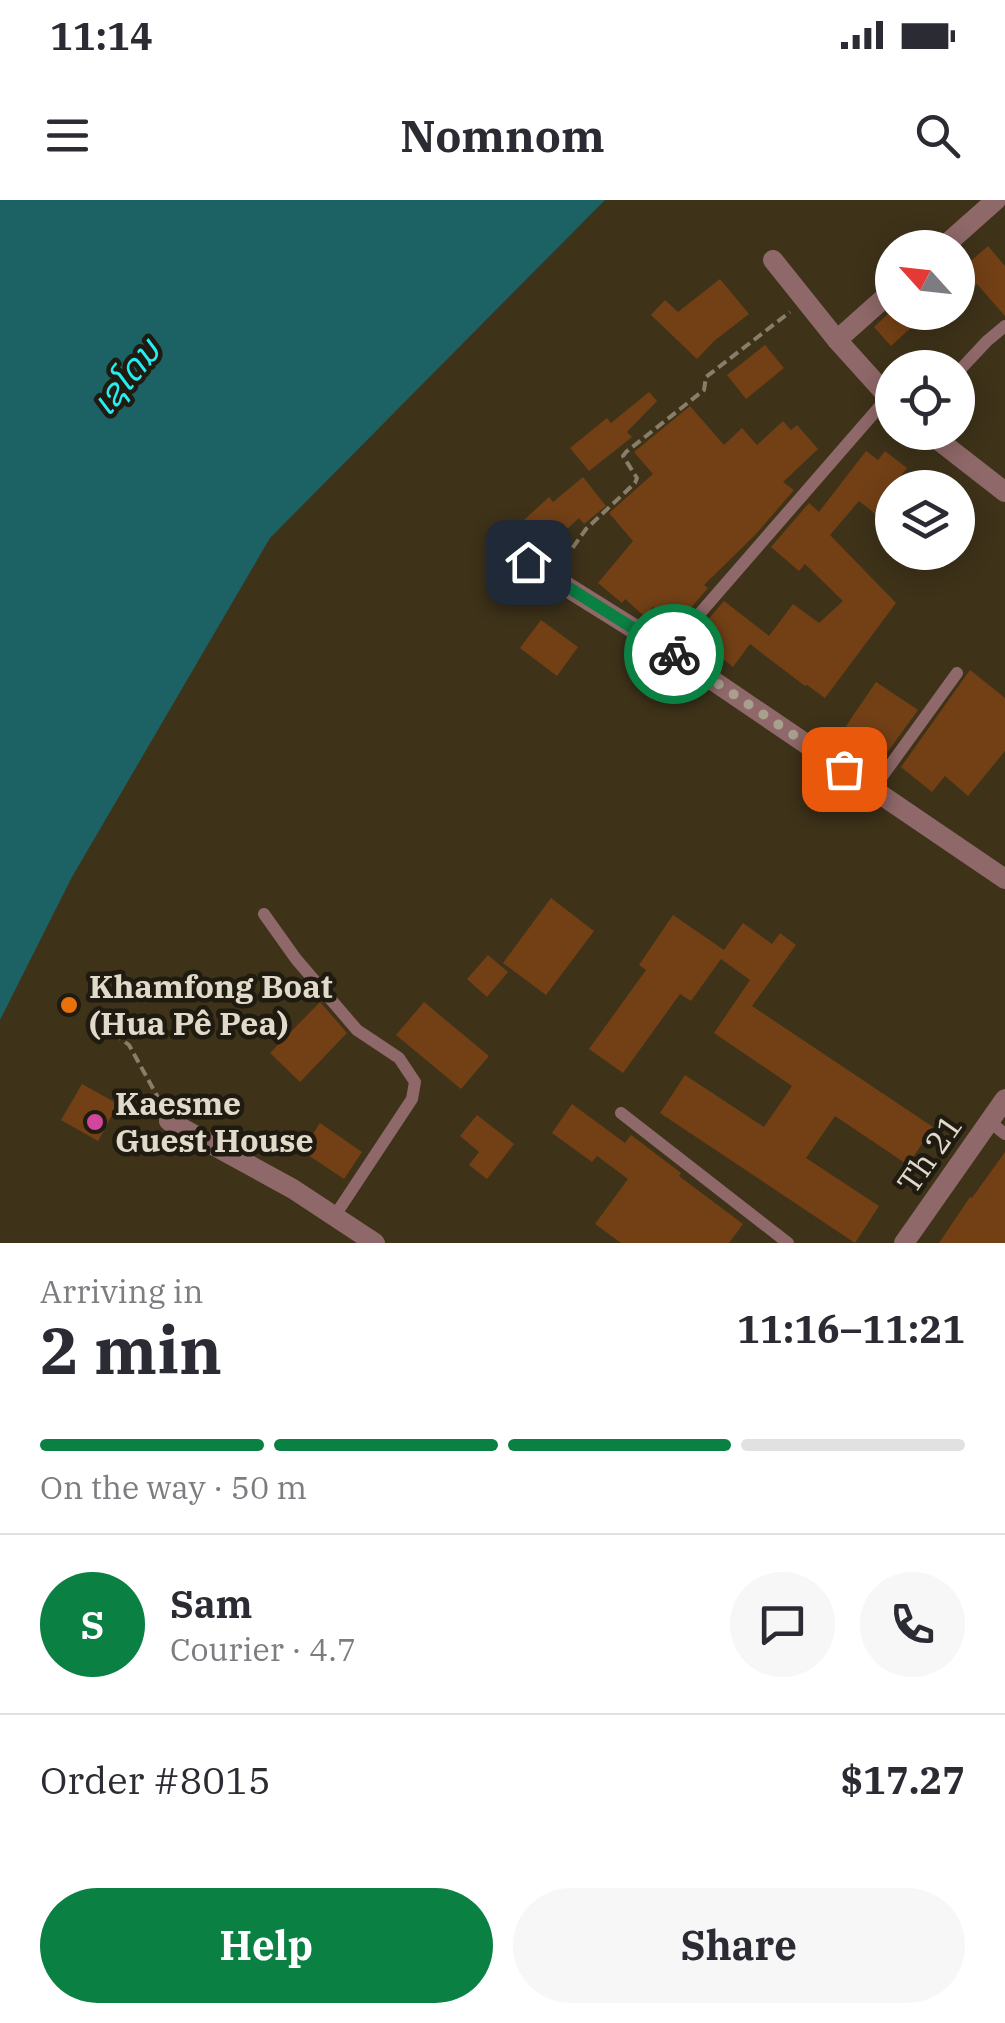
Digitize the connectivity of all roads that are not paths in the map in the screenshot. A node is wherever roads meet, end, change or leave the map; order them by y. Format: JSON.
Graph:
{"nodes":[{"id":1,"x":996,"y":200,"type":"edge"},
{"id":2,"x":962,"y":230,"type":"edge"},
{"id":3,"x":773,"y":260,"type":"dead end"},
{"id":4,"x":875,"y":306,"type":"edge"},
{"id":5,"x":1005,"y":326,"type":"edge"},
{"id":6,"x":837,"y":340,"type":"junction"},
{"id":7,"x":975,"y":354,"type":"edge"},
{"id":8,"x":875,"y":382,"type":"edge"},
{"id":9,"x":875,"y":416,"type":"edge"},
{"id":10,"x":951,"y":450,"type":"edge"},
{"id":11,"x":1005,"y":492,"type":"edge"},
{"id":12,"x":528,"y":562,"type":"dead end"},
{"id":13,"x":668,"y":650,"type":"junction"},
{"id":14,"x":956,"y":673,"type":"dead end"},
{"id":15,"x":873,"y":789,"type":"junction"},
{"id":16,"x":1005,"y":878,"type":"edge"},
{"id":17,"x":264,"y":914,"type":"dead end"},
{"id":18,"x":1005,"y":1099,"type":"edge"},
{"id":19,"x":621,"y":1112,"type":"dead end"},
{"id":20,"x":170,"y":1121,"type":"road end"},
{"id":21,"x":997,"y":1128,"type":"edge"},
{"id":22,"x":334,"y":1217,"type":"junction"},
{"id":23,"x":375,"y":1243,"type":"edge"},
{"id":24,"x":788,"y":1243,"type":"edge"},
{"id":25,"x":904,"y":1243,"type":"edge"}],
"edges":[{"from":1,"to":2,"type":"street"},
{"from":3,"to":6,"type":"street"},
{"from":4,"to":6,"type":"street"},
{"from":5,"to":7,"type":"lane"},
{"from":6,"to":8,"type":"street"},
{"from":9,"to":13,"type":"lane"},
{"from":10,"to":11,"type":"street"},
{"from":12,"to":13,"type":"street"},
{"from":13,"to":15,"type":"street"},
{"from":14,"to":15,"type":"lane"},
{"from":15,"to":16,"type":"street"},
{"from":17,"to":22,"type":"lane"},
{"from":18,"to":21,"type":"street","name":"Th 21"},
{"from":19,"to":24,"type":"lane"},
{"from":20,"to":22,"type":"street"},
{"from":21,"to":25,"type":"street","name":"Th 21"},
{"from":22,"to":23,"type":"street"}]}
